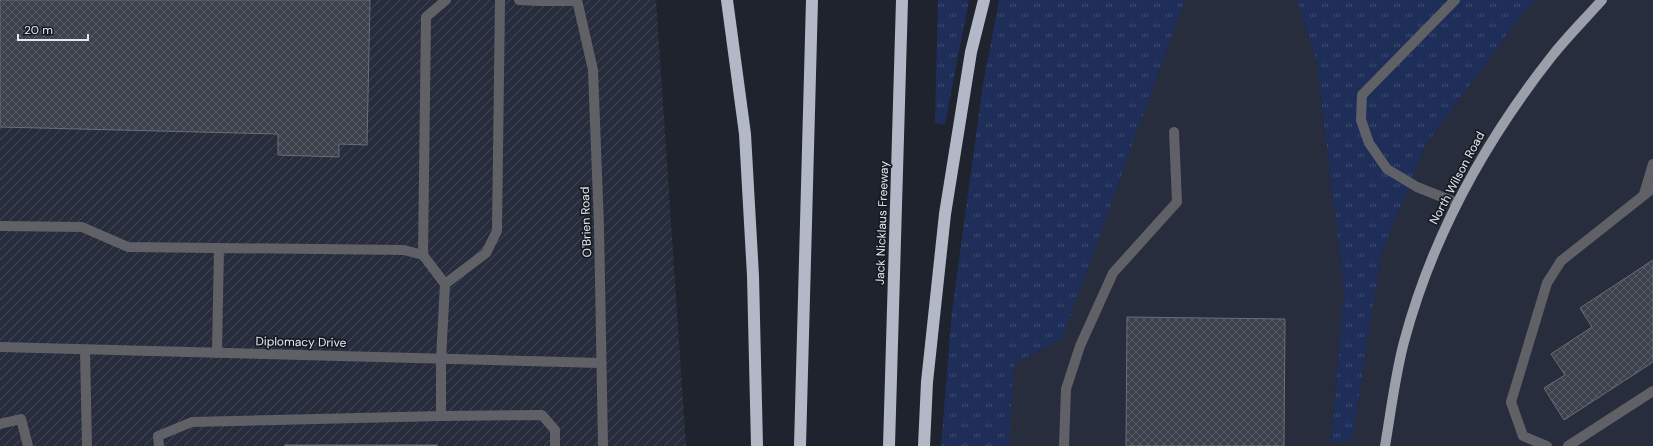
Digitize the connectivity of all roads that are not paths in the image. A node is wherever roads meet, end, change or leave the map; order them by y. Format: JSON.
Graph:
{"nodes":[{"id":1,"x":446,"y":0,"type":"edge"},
{"id":2,"x":500,"y":0,"type":"edge"},
{"id":3,"x":519,"y":0,"type":"edge"},
{"id":4,"x":577,"y":0,"type":"edge"},
{"id":5,"x":727,"y":0,"type":"edge"},
{"id":6,"x":812,"y":0,"type":"edge"},
{"id":7,"x":902,"y":0,"type":"edge"},
{"id":8,"x":984,"y":0,"type":"edge"},
{"id":9,"x":1455,"y":0,"type":"edge"},
{"id":10,"x":1602,"y":0,"type":"edge"},
{"id":11,"x":1174,"y":132,"type":"dead end"},
{"id":12,"x":1653,"y":164,"type":"edge"},
{"id":13,"x":1653,"y":188,"type":"edge"},
{"id":14,"x":1644,"y":194,"type":"junction"},
{"id":15,"x":1457,"y":203,"type":"junction"},
{"id":16,"x":0,"y":226,"type":"edge"},
{"id":17,"x":219,"y":248,"type":"junction"},
{"id":18,"x":422,"y":255,"type":"junction"},
{"id":19,"x":445,"y":284,"type":"junction"},
{"id":20,"x":0,"y":347,"type":"edge"},
{"id":21,"x":85,"y":350,"type":"junction"},
{"id":22,"x":217,"y":353,"type":"junction"},
{"id":23,"x":441,"y":359,"type":"junction"},
{"id":24,"x":601,"y":363,"type":"junction"},
{"id":25,"x":1653,"y":391,"type":"edge"},
{"id":26,"x":441,"y":416,"type":"junction"},
{"id":27,"x":0,"y":424,"type":"edge"},
{"id":28,"x":28,"y":446,"type":"edge"},
{"id":29,"x":87,"y":446,"type":"edge"},
{"id":30,"x":159,"y":446,"type":"edge"},
{"id":31,"x":555,"y":446,"type":"edge"},
{"id":32,"x":603,"y":446,"type":"edge"},
{"id":33,"x":756,"y":446,"type":"edge"},
{"id":34,"x":800,"y":446,"type":"edge"},
{"id":35,"x":889,"y":446,"type":"edge"},
{"id":36,"x":924,"y":446,"type":"edge"},
{"id":37,"x":1064,"y":446,"type":"edge"},
{"id":38,"x":1385,"y":446,"type":"edge"},
{"id":39,"x":1547,"y":446,"type":"edge"},
{"id":40,"x":1568,"y":446,"type":"edge"}],
"edges":[{"from":1,"to":18,"type":"street"},
{"from":2,"to":19,"type":"street"},
{"from":3,"to":4,"type":"street"},
{"from":4,"to":24,"type":"street","name":"O'Brien Road"},
{"from":5,"to":33,"type":"highway"},
{"from":6,"to":34,"type":"highway"},
{"from":7,"to":35,"type":"highway","name":"Jack Nicklaus Freeway"},
{"from":8,"to":36,"type":"highway"},
{"from":9,"to":15,"type":"street"},
{"from":10,"to":15,"type":"main road","name":"North Wilson Road"},
{"from":11,"to":37,"type":"street"},
{"from":12,"to":14,"type":"street"},
{"from":13,"to":14,"type":"street"},
{"from":14,"to":39,"type":"street"},
{"from":15,"to":38,"type":"main road","name":"North Wilson Road"},
{"from":16,"to":17,"type":"street"},
{"from":17,"to":18,"type":"street"},
{"from":17,"to":22,"type":"street"},
{"from":18,"to":19,"type":"street"},
{"from":19,"to":23,"type":"street"},
{"from":20,"to":21,"type":"street","name":"Diplomacy Drive"},
{"from":21,"to":22,"type":"street","name":"Diplomacy Drive"},
{"from":21,"to":29,"type":"street"},
{"from":22,"to":23,"type":"street","name":"Diplomacy Drive"},
{"from":23,"to":24,"type":"street","name":"Diplomacy Drive"},
{"from":23,"to":26,"type":"street"},
{"from":24,"to":32,"type":"street","name":"O'Brien Road"},
{"from":25,"to":40,"type":"street"},
{"from":26,"to":30,"type":"street"},
{"from":26,"to":31,"type":"street"},
{"from":27,"to":28,"type":"street"}]}
